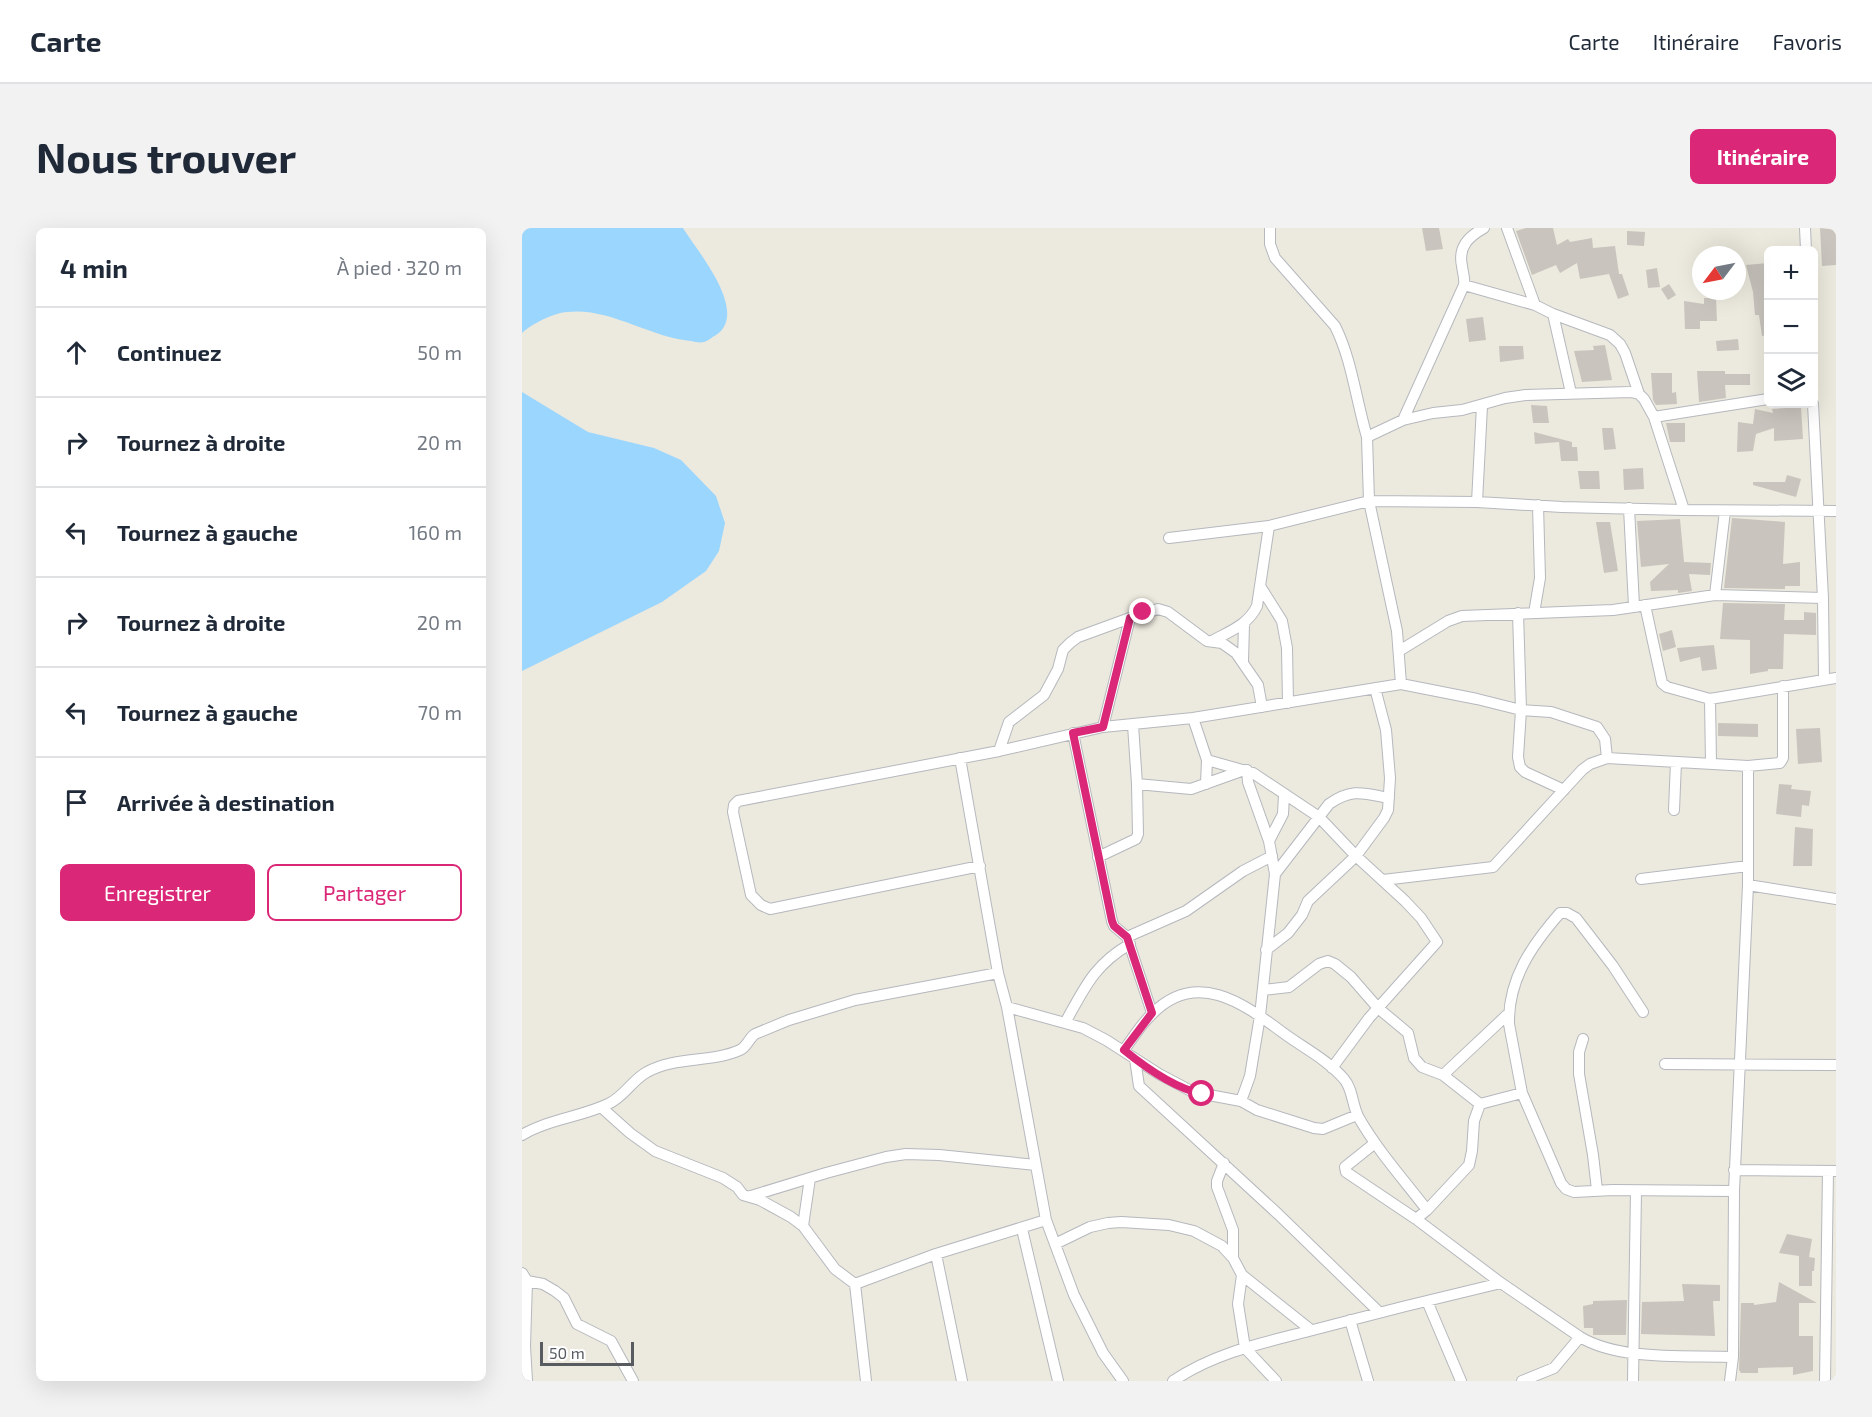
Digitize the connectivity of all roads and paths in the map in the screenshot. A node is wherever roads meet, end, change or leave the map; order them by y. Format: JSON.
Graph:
{"nodes":[{"id":1,"x":1270,"y":228,"type":"edge"},
{"id":2,"x":1484,"y":228,"type":"edge"},
{"id":3,"x":1507,"y":228,"type":"edge"},
{"id":4,"x":1805,"y":228,"type":"edge"},
{"id":5,"x":1806,"y":246,"type":"edge"},
{"id":6,"x":1464,"y":285,"type":"junction"},
{"id":7,"x":1535,"y":305,"type":"junction"},
{"id":8,"x":1553,"y":314,"type":"junction"},
{"id":9,"x":1570,"y":393,"type":"junction"},
{"id":10,"x":1639,"y":394,"type":"junction"},
{"id":11,"x":1764,"y":400,"type":"edge"},
{"id":12,"x":1482,"y":406,"type":"junction"},
{"id":13,"x":1813,"y":408,"type":"edge"},
{"id":14,"x":1654,"y":417,"type":"junction"},
{"id":15,"x":1403,"y":420,"type":"junction"},
{"id":16,"x":1367,"y":437,"type":"junction"},
{"id":17,"x":1369,"y":501,"type":"junction"},
{"id":18,"x":1477,"y":502,"type":"junction"},
{"id":19,"x":1539,"y":505,"type":"junction"},
{"id":20,"x":1629,"y":508,"type":"junction"},
{"id":21,"x":1684,"y":510,"type":"junction"},
{"id":22,"x":1725,"y":511,"type":"junction"},
{"id":23,"x":1836,"y":511,"type":"edge"},
{"id":24,"x":1818,"y":512,"type":"junction"},
{"id":25,"x":1269,"y":526,"type":"junction"},
{"id":26,"x":1169,"y":538,"type":"dead end"},
{"id":27,"x":1260,"y":586,"type":"junction"},
{"id":28,"x":1715,"y":595,"type":"junction"},
{"id":29,"x":1823,"y":598,"type":"junction"},
{"id":30,"x":1640,"y":605,"type":"junction"},
{"id":31,"x":1518,"y":613,"type":"junction"},
{"id":32,"x":1534,"y":613,"type":"junction"},
{"id":33,"x":1130,"y":618,"type":"junction"},
{"id":34,"x":1244,"y":624,"type":"junction"},
{"id":35,"x":1212,"y":641,"type":"junction"},
{"id":36,"x":1400,"y":651,"type":"junction"},
{"id":37,"x":1243,"y":661,"type":"junction"},
{"id":38,"x":1836,"y":678,"type":"edge"},
{"id":39,"x":1824,"y":680,"type":"junction"},
{"id":40,"x":1401,"y":684,"type":"junction"},
{"id":41,"x":1783,"y":686,"type":"junction"},
{"id":42,"x":1375,"y":688,"type":"junction"},
{"id":43,"x":1710,"y":699,"type":"junction"},
{"id":44,"x":1288,"y":703,"type":"junction"},
{"id":45,"x":1262,"y":707,"type":"junction"},
{"id":46,"x":1521,"y":710,"type":"junction"},
{"id":47,"x":1193,"y":718,"type":"junction"},
{"id":48,"x":1133,"y":725,"type":"junction"},
{"id":49,"x":1103,"y":727,"type":"junction"},
{"id":50,"x":1073,"y":733,"type":"junction"},
{"id":51,"x":999,"y":751,"type":"junction"},
{"id":52,"x":960,"y":758,"type":"junction"},
{"id":53,"x":1607,"y":758,"type":"junction"},
{"id":54,"x":1207,"y":760,"type":"junction"},
{"id":55,"x":1676,"y":762,"type":"junction"},
{"id":56,"x":1711,"y":764,"type":"junction"},
{"id":57,"x":1748,"y":766,"type":"junction"},
{"id":58,"x":1246,"y":770,"type":"junction"},
{"id":59,"x":1137,"y":784,"type":"junction"},
{"id":60,"x":1206,"y":784,"type":"junction"},
{"id":61,"x":1564,"y":790,"type":"junction"},
{"id":62,"x":1284,"y":795,"type":"junction"},
{"id":63,"x":1389,"y":798,"type":"junction"},
{"id":64,"x":1302,"y":806,"type":"junction"},
{"id":65,"x":1674,"y":810,"type":"dead end"},
{"id":66,"x":1283,"y":814,"type":"junction"},
{"id":67,"x":1319,"y":817,"type":"junction"},
{"id":68,"x":1269,"y":841,"type":"junction"},
{"id":69,"x":1272,"y":856,"type":"junction"},
{"id":70,"x":1356,"y":856,"type":"junction"},
{"id":71,"x":1098,"y":857,"type":"junction"},
{"id":72,"x":980,"y":866,"type":"junction"},
{"id":73,"x":1748,"y":866,"type":"junction"},
{"id":74,"x":1275,"y":874,"type":"junction"},
{"id":75,"x":1641,"y":879,"type":"dead end"},
{"id":76,"x":1383,"y":880,"type":"junction"},
{"id":77,"x":1748,"y":885,"type":"junction"},
{"id":78,"x":1836,"y":899,"type":"edge"},
{"id":79,"x":1128,"y":940,"type":"junction"},
{"id":80,"x":1266,"y":950,"type":"junction"},
{"id":81,"x":998,"y":973,"type":"junction"},
{"id":82,"x":1263,"y":990,"type":"junction"},
{"id":83,"x":1007,"y":1007,"type":"junction"},
{"id":84,"x":1378,"y":1008,"type":"junction"},
{"id":85,"x":1643,"y":1012,"type":"dead end"},
{"id":86,"x":1152,"y":1013,"type":"junction"},
{"id":87,"x":1509,"y":1013,"type":"junction"},
{"id":88,"x":1260,"y":1016,"type":"junction"},
{"id":89,"x":1065,"y":1023,"type":"junction"},
{"id":90,"x":1583,"y":1039,"type":"dead end"},
{"id":91,"x":1124,"y":1050,"type":"junction"},
{"id":92,"x":1135,"y":1059,"type":"junction"},
{"id":93,"x":1739,"y":1063,"type":"junction"},
{"id":94,"x":1665,"y":1064,"type":"dead end"},
{"id":95,"x":1836,"y":1065,"type":"edge"},
{"id":96,"x":1332,"y":1068,"type":"junction"},
{"id":97,"x":1443,"y":1075,"type":"junction"},
{"id":98,"x":1522,"y":1093,"type":"junction"},
{"id":99,"x":1241,"y":1101,"type":"junction"},
{"id":100,"x":1479,"y":1104,"type":"junction"},
{"id":101,"x":602,"y":1107,"type":"junction"},
{"id":102,"x":1357,"y":1115,"type":"junction"},
{"id":103,"x":522,"y":1135,"type":"edge"},
{"id":104,"x":1375,"y":1143,"type":"junction"},
{"id":105,"x":1224,"y":1163,"type":"junction"},
{"id":106,"x":1036,"y":1165,"type":"junction"},
{"id":107,"x":1734,"y":1170,"type":"junction"},
{"id":108,"x":1832,"y":1171,"type":"edge"},
{"id":109,"x":810,"y":1178,"type":"junction"},
{"id":110,"x":1598,"y":1190,"type":"junction"},
{"id":111,"x":1636,"y":1191,"type":"junction"},
{"id":112,"x":1734,"y":1191,"type":"junction"},
{"id":113,"x":750,"y":1196,"type":"junction"},
{"id":114,"x":1427,"y":1210,"type":"junction"},
{"id":115,"x":1416,"y":1219,"type":"junction"},
{"id":116,"x":1046,"y":1220,"type":"junction"},
{"id":117,"x":803,"y":1226,"type":"junction"},
{"id":118,"x":1022,"y":1229,"type":"junction"},
{"id":119,"x":1055,"y":1244,"type":"junction"},
{"id":120,"x":936,"y":1254,"type":"junction"},
{"id":121,"x":1233,"y":1258,"type":"junction"},
{"id":122,"x":1242,"y":1275,"type":"junction"},
{"id":123,"x":524,"y":1277,"type":"edge"},
{"id":124,"x":1501,"y":1283,"type":"junction"},
{"id":125,"x":855,"y":1284,"type":"junction"},
{"id":126,"x":1427,"y":1301,"type":"junction"},
{"id":127,"x":1378,"y":1312,"type":"junction"},
{"id":128,"x":1350,"y":1320,"type":"junction"},
{"id":129,"x":1311,"y":1330,"type":"junction"},
{"id":130,"x":1580,"y":1337,"type":"junction"},
{"id":131,"x":1245,"y":1348,"type":"junction"},
{"id":132,"x":1633,"y":1353,"type":"junction"},
{"id":133,"x":1732,"y":1357,"type":"junction"},
{"id":134,"x":527,"y":1381,"type":"edge"},
{"id":135,"x":633,"y":1381,"type":"edge"},
{"id":136,"x":866,"y":1381,"type":"edge"},
{"id":137,"x":962,"y":1381,"type":"edge"},
{"id":138,"x":1058,"y":1381,"type":"edge"},
{"id":139,"x":1123,"y":1381,"type":"edge"},
{"id":140,"x":1173,"y":1381,"type":"edge"},
{"id":141,"x":1276,"y":1381,"type":"edge"},
{"id":142,"x":1368,"y":1381,"type":"edge"},
{"id":143,"x":1461,"y":1381,"type":"edge"},
{"id":144,"x":1521,"y":1381,"type":"edge"},
{"id":145,"x":1633,"y":1381,"type":"edge"},
{"id":146,"x":1731,"y":1381,"type":"edge"},
{"id":147,"x":1825,"y":1381,"type":"edge"}],
"edges":[{"from":1,"to":16,"type":"street"},
{"from":2,"to":6,"type":"street"},
{"from":3,"to":7,"type":"street"},
{"from":4,"to":5,"type":"street"},
{"from":6,"to":7,"type":"street"},
{"from":6,"to":15,"type":"street"},
{"from":7,"to":8,"type":"street"},
{"from":8,"to":9,"type":"street"},
{"from":8,"to":10,"type":"street"},
{"from":9,"to":10,"type":"street"},
{"from":9,"to":12,"type":"street"},
{"from":10,"to":14,"type":"street"},
{"from":11,"to":14,"type":"street"},
{"from":12,"to":15,"type":"street"},
{"from":12,"to":18,"type":"street"},
{"from":13,"to":24,"type":"street"},
{"from":14,"to":21,"type":"street"},
{"from":15,"to":16,"type":"street"},
{"from":16,"to":17,"type":"street"},
{"from":17,"to":18,"type":"street"},
{"from":17,"to":25,"type":"street"},
{"from":17,"to":36,"type":"street"},
{"from":18,"to":19,"type":"street"},
{"from":19,"to":20,"type":"street"},
{"from":19,"to":32,"type":"street"},
{"from":20,"to":21,"type":"street"},
{"from":20,"to":30,"type":"street"},
{"from":21,"to":22,"type":"street"},
{"from":22,"to":24,"type":"street"},
{"from":22,"to":28,"type":"street"},
{"from":23,"to":24,"type":"street"},
{"from":24,"to":29,"type":"street"},
{"from":25,"to":26,"type":"street"},
{"from":25,"to":27,"type":"street"},
{"from":27,"to":34,"type":"street"},
{"from":27,"to":44,"type":"street"},
{"from":28,"to":29,"type":"street"},
{"from":28,"to":30,"type":"street"},
{"from":29,"to":39,"type":"street"},
{"from":30,"to":32,"type":"street"},
{"from":30,"to":43,"type":"street"},
{"from":31,"to":32,"type":"street"},
{"from":31,"to":36,"type":"street"},
{"from":31,"to":46,"type":"street"},
{"from":33,"to":35,"type":"street"},
{"from":33,"to":49,"type":"street"},
{"from":33,"to":51,"type":"street"},
{"from":34,"to":35,"type":"street"},
{"from":34,"to":37,"type":"street"},
{"from":35,"to":37,"type":"street"},
{"from":36,"to":40,"type":"street"},
{"from":37,"to":45,"type":"street"},
{"from":38,"to":39,"type":"street"},
{"from":39,"to":41,"type":"street"},
{"from":40,"to":42,"type":"street"},
{"from":40,"to":46,"type":"street"},
{"from":41,"to":43,"type":"street"},
{"from":41,"to":57,"type":"street"},
{"from":42,"to":44,"type":"street"},
{"from":42,"to":63,"type":"street"},
{"from":43,"to":56,"type":"street"},
{"from":44,"to":45,"type":"street"},
{"from":45,"to":47,"type":"street"},
{"from":46,"to":53,"type":"street"},
{"from":46,"to":61,"type":"street"},
{"from":47,"to":48,"type":"street"},
{"from":47,"to":54,"type":"street"},
{"from":48,"to":49,"type":"street"},
{"from":48,"to":59,"type":"street"},
{"from":49,"to":50,"type":"street"},
{"from":50,"to":51,"type":"street"},
{"from":50,"to":71,"type":"street"},
{"from":51,"to":52,"type":"street"},
{"from":52,"to":72,"type":"street"},
{"from":52,"to":72,"type":"street"},
{"from":53,"to":55,"type":"street"},
{"from":53,"to":61,"type":"street"},
{"from":54,"to":58,"type":"street"},
{"from":54,"to":60,"type":"street"},
{"from":55,"to":56,"type":"street"},
{"from":55,"to":65,"type":"street"},
{"from":56,"to":57,"type":"street"},
{"from":57,"to":73,"type":"street"},
{"from":58,"to":60,"type":"street"},
{"from":58,"to":62,"type":"street"},
{"from":58,"to":68,"type":"street"},
{"from":59,"to":60,"type":"street"},
{"from":59,"to":71,"type":"street"},
{"from":61,"to":76,"type":"street"},
{"from":62,"to":64,"type":"street"},
{"from":62,"to":66,"type":"street"},
{"from":63,"to":67,"type":"street"},
{"from":63,"to":70,"type":"street"},
{"from":64,"to":66,"type":"street"},
{"from":64,"to":67,"type":"street"},
{"from":66,"to":68,"type":"street"},
{"from":67,"to":70,"type":"street"},
{"from":67,"to":74,"type":"street"},
{"from":68,"to":69,"type":"street"},
{"from":69,"to":74,"type":"street"},
{"from":69,"to":79,"type":"street"},
{"from":70,"to":76,"type":"street"},
{"from":70,"to":80,"type":"street"},
{"from":71,"to":79,"type":"street"},
{"from":72,"to":81,"type":"street"},
{"from":73,"to":75,"type":"street"},
{"from":73,"to":77,"type":"street"},
{"from":74,"to":80,"type":"street"},
{"from":76,"to":84,"type":"street"},
{"from":77,"to":78,"type":"street"},
{"from":77,"to":93,"type":"street"},
{"from":79,"to":86,"type":"street"},
{"from":79,"to":89,"type":"street"},
{"from":80,"to":82,"type":"street"},
{"from":81,"to":83,"type":"street"},
{"from":81,"to":101,"type":"street"},
{"from":82,"to":84,"type":"street"},
{"from":82,"to":88,"type":"street"},
{"from":83,"to":89,"type":"street"},
{"from":83,"to":106,"type":"street"},
{"from":84,"to":96,"type":"street"},
{"from":84,"to":97,"type":"street"},
{"from":85,"to":87,"type":"street"},
{"from":86,"to":88,"type":"street"},
{"from":86,"to":91,"type":"street"},
{"from":87,"to":97,"type":"street"},
{"from":87,"to":98,"type":"street"},
{"from":88,"to":96,"type":"street"},
{"from":88,"to":99,"type":"street"},
{"from":89,"to":91,"type":"street"},
{"from":90,"to":110,"type":"street"},
{"from":91,"to":92,"type":"street"},
{"from":92,"to":99,"type":"street"},
{"from":92,"to":105,"type":"street"},
{"from":93,"to":94,"type":"street"},
{"from":93,"to":95,"type":"street"},
{"from":93,"to":107,"type":"street"},
{"from":96,"to":102,"type":"street"},
{"from":97,"to":100,"type":"street"},
{"from":98,"to":100,"type":"street"},
{"from":98,"to":110,"type":"street"},
{"from":99,"to":102,"type":"street"},
{"from":100,"to":114,"type":"street"},
{"from":101,"to":103,"type":"street"},
{"from":101,"to":113,"type":"street"},
{"from":102,"to":104,"type":"street"},
{"from":104,"to":114,"type":"street"},
{"from":104,"to":115,"type":"street"},
{"from":105,"to":121,"type":"street"},
{"from":105,"to":127,"type":"street"},
{"from":106,"to":109,"type":"street"},
{"from":106,"to":116,"type":"street"},
{"from":107,"to":108,"type":"street"},
{"from":107,"to":112,"type":"street"},
{"from":108,"to":147,"type":"street"},
{"from":109,"to":113,"type":"street"},
{"from":109,"to":117,"type":"street"},
{"from":110,"to":111,"type":"street"},
{"from":111,"to":112,"type":"street"},
{"from":111,"to":132,"type":"street"},
{"from":112,"to":133,"type":"street"},
{"from":113,"to":117,"type":"street"},
{"from":114,"to":115,"type":"street"},
{"from":115,"to":124,"type":"street"},
{"from":116,"to":118,"type":"street"},
{"from":116,"to":119,"type":"street"},
{"from":117,"to":125,"type":"street"},
{"from":118,"to":120,"type":"street"},
{"from":118,"to":138,"type":"street"},
{"from":119,"to":121,"type":"street"},
{"from":119,"to":139,"type":"street"},
{"from":120,"to":125,"type":"street"},
{"from":120,"to":137,"type":"street"},
{"from":121,"to":122,"type":"street"},
{"from":122,"to":129,"type":"street"},
{"from":122,"to":131,"type":"street"},
{"from":123,"to":134,"type":"street"},
{"from":123,"to":135,"type":"street"},
{"from":124,"to":126,"type":"street"},
{"from":124,"to":130,"type":"street"},
{"from":125,"to":136,"type":"street"},
{"from":126,"to":127,"type":"street"},
{"from":126,"to":143,"type":"street"},
{"from":127,"to":128,"type":"street"},
{"from":128,"to":129,"type":"street"},
{"from":128,"to":142,"type":"street"},
{"from":129,"to":131,"type":"street"},
{"from":130,"to":132,"type":"street"},
{"from":130,"to":144,"type":"street"},
{"from":131,"to":140,"type":"street"},
{"from":131,"to":141,"type":"street"},
{"from":132,"to":133,"type":"street"},
{"from":132,"to":145,"type":"street"},
{"from":133,"to":146,"type":"street"}]}
